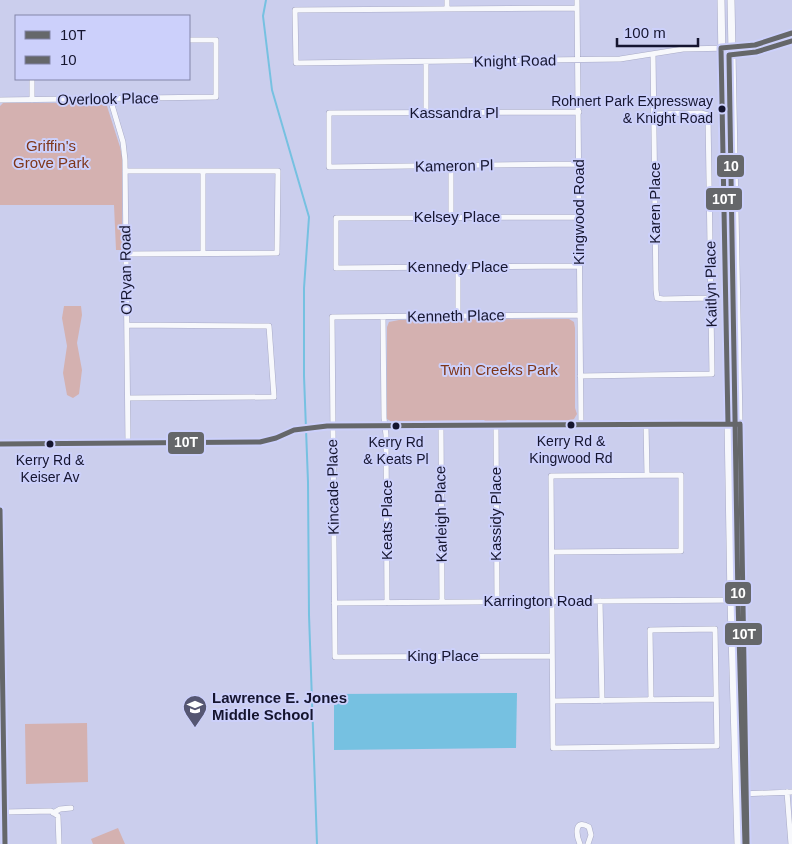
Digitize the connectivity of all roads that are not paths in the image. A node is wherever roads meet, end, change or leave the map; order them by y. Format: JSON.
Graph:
{"nodes":[{"id":1,"x":447,"y":0,"type":"edge"},
{"id":2,"x":577,"y":0,"type":"edge"},
{"id":3,"x":721,"y":0,"type":"edge"},
{"id":4,"x":731,"y":0,"type":"edge"},
{"id":5,"x":447,"y":8,"type":"junction"},
{"id":6,"x":578,"y":8,"type":"junction"},
{"id":7,"x":792,"y":32,"type":"edge"},
{"id":8,"x":190,"y":40,"type":"edge"},
{"id":9,"x":721,"y":48,"type":"junction"},
{"id":10,"x":732,"y":48,"type":"junction"},
{"id":11,"x":653,"y":54,"type":"junction"},
{"id":12,"x":578,"y":60,"type":"junction"},
{"id":13,"x":426,"y":62,"type":"junction"},
{"id":14,"x":32,"y":80,"type":"edge"},
{"id":15,"x":112,"y":98,"type":"junction"},
{"id":16,"x":0,"y":100,"type":"edge"},
{"id":17,"x":32,"y":100,"type":"junction"},
{"id":18,"x":579,"y":112,"type":"junction"},
{"id":19,"x":426,"y":113,"type":"junction"},
{"id":20,"x":655,"y":114,"type":"junction"},
{"id":21,"x":578,"y":164,"type":"junction"},
{"id":22,"x":451,"y":166,"type":"junction"},
{"id":23,"x":329,"y":167,"type":"joint"},
{"id":24,"x":125,"y":171,"type":"junction"},
{"id":25,"x":203,"y":171,"type":"junction"},
{"id":26,"x":579,"y":216,"type":"junction"},
{"id":27,"x":451,"y":217,"type":"junction"},
{"id":28,"x":203,"y":253,"type":"junction"},
{"id":29,"x":126,"y":254,"type":"junction"},
{"id":30,"x":579,"y":266,"type":"junction"},
{"id":31,"x":458,"y":267,"type":"junction"},
{"id":32,"x":336,"y":268,"type":"joint"},
{"id":33,"x":711,"y":298,"type":"junction"},
{"id":34,"x":580,"y":315,"type":"junction"},
{"id":35,"x":458,"y":316,"type":"junction"},
{"id":36,"x":383,"y":317,"type":"junction"},
{"id":37,"x":332,"y":318,"type":"joint"},
{"id":38,"x":127,"y":325,"type":"junction"},
{"id":39,"x":580,"y":376,"type":"junction"},
{"id":40,"x":128,"y":398,"type":"junction"},
{"id":41,"x":646,"y":424,"type":"junction"},
{"id":42,"x":728,"y":424,"type":"junction"},
{"id":43,"x":740,"y":424,"type":"junction"},
{"id":44,"x":581,"y":425,"type":"junction"},
{"id":45,"x":332,"y":426,"type":"junction"},
{"id":46,"x":385,"y":426,"type":"junction"},
{"id":47,"x":440,"y":426,"type":"junction"},
{"id":48,"x":496,"y":426,"type":"junction"},
{"id":49,"x":128,"y":443,"type":"junction"},
{"id":50,"x":0,"y":444,"type":"edge"},
{"id":51,"x":647,"y":475,"type":"junction"},
{"id":52,"x":0,"y":510,"type":"edge"},
{"id":53,"x":552,"y":552,"type":"junction"},
{"id":54,"x":731,"y":600,"type":"junction"},
{"id":55,"x":743,"y":600,"type":"junction"},
{"id":56,"x":552,"y":601,"type":"junction"},
{"id":57,"x":600,"y":601,"type":"junction"},
{"id":58,"x":442,"y":602,"type":"junction"},
{"id":59,"x":497,"y":602,"type":"junction"},
{"id":60,"x":334,"y":603,"type":"junction"},
{"id":61,"x":388,"y":603,"type":"junction"},
{"id":62,"x":552,"y":656,"type":"junction"},
{"id":63,"x":335,"y":657,"type":"joint"},
{"id":64,"x":716,"y":699,"type":"junction"},
{"id":65,"x":651,"y":700,"type":"junction"},
{"id":66,"x":552,"y":701,"type":"junction"},
{"id":67,"x":602,"y":701,"type":"junction"},
{"id":68,"x":790,"y":792,"type":"edge"},
{"id":69,"x":744,"y":793,"type":"junction"},
{"id":70,"x":71,"y":808,"type":"dead end"},
{"id":71,"x":5,"y":812,"type":"junction"},
{"id":72,"x":53,"y":813,"type":"junction"},
{"id":73,"x":5,"y":844,"type":"edge"},
{"id":74,"x":59,"y":844,"type":"edge"},
{"id":75,"x":580,"y":844,"type":"edge"},
{"id":76,"x":588,"y":844,"type":"edge"},
{"id":77,"x":738,"y":844,"type":"edge"},
{"id":78,"x":747,"y":844,"type":"edge"},
{"id":79,"x":791,"y":844,"type":"edge"}],
"edges":[{"from":1,"to":5,"type":"street"},
{"from":2,"to":6,"type":"street","name":"Kingwood Road"},
{"from":3,"to":9,"type":"main road"},
{"from":4,"to":10,"type":"main road"},
{"from":5,"to":6,"type":"street"},
{"from":5,"to":13,"type":"street","name":"Knight Road"},
{"from":6,"to":12,"type":"street","name":"Kingwood Road"},
{"from":7,"to":10,"type":"street","name":"Knight Road"},
{"from":8,"to":15,"type":"street","name":"Overlook Place"},
{"from":9,"to":10,"type":"street","name":"Knight Road"},
{"from":9,"to":11,"type":"street","name":"Knight Road"},
{"from":9,"to":42,"type":"main road"},
{"from":10,"to":43,"type":"main road"},
{"from":11,"to":12,"type":"street","name":"Knight Road"},
{"from":11,"to":20,"type":"street","name":"Karen Place"},
{"from":12,"to":13,"type":"street","name":"Knight Road"},
{"from":12,"to":18,"type":"street","name":"Kingwood Road"},
{"from":13,"to":19,"type":"street"},
{"from":14,"to":17,"type":"street"},
{"from":15,"to":17,"type":"street","name":"Overlook Place"},
{"from":15,"to":24,"type":"street","name":"O'Ryan Road"},
{"from":16,"to":17,"type":"street","name":"Overlook Place"},
{"from":18,"to":19,"type":"street","name":"Kassandra Pl"},
{"from":18,"to":21,"type":"street","name":"Kingwood Road"},
{"from":19,"to":23,"type":"street","name":"Kassandra Pl"},
{"from":20,"to":33,"type":"street","name":"Kaitlyn Place"},
{"from":20,"to":33,"type":"street","name":"Karen Place"},
{"from":21,"to":22,"type":"street","name":"Kameron Pl"},
{"from":21,"to":26,"type":"street","name":"Kingwood Road"},
{"from":22,"to":23,"type":"street","name":"Kameron Pl"},
{"from":22,"to":27,"type":"street"},
{"from":24,"to":25,"type":"street"},
{"from":24,"to":29,"type":"street","name":"O'Ryan Road"},
{"from":25,"to":28,"type":"street"},
{"from":25,"to":28,"type":"street"},
{"from":26,"to":27,"type":"street","name":"Kelsey Place"},
{"from":26,"to":30,"type":"street","name":"Kingwood Road"},
{"from":27,"to":32,"type":"street","name":"Kelsey Place"},
{"from":28,"to":29,"type":"street"},
{"from":29,"to":38,"type":"street","name":"O'Ryan Road"},
{"from":30,"to":31,"type":"street","name":"Kennedy Place"},
{"from":30,"to":34,"type":"street","name":"Kingwood Road"},
{"from":31,"to":32,"type":"street","name":"Kennedy Place"},
{"from":31,"to":35,"type":"street"},
{"from":33,"to":39,"type":"street","name":"Kaitlyn Place"},
{"from":34,"to":35,"type":"street","name":"Kenneth Place"},
{"from":34,"to":39,"type":"street","name":"Kingwood Road"},
{"from":35,"to":36,"type":"street","name":"Kenneth Place"},
{"from":36,"to":37,"type":"street","name":"Kenneth Place"},
{"from":36,"to":46,"type":"street","name":"Keats Place"},
{"from":37,"to":45,"type":"street","name":"Kincade Place"},
{"from":38,"to":40,"type":"street","name":"O'Ryan Road"},
{"from":38,"to":40,"type":"street"},
{"from":39,"to":44,"type":"street","name":"Kingwood Road"},
{"from":40,"to":49,"type":"street","name":"O'Ryan Road"},
{"from":41,"to":42,"type":"street"},
{"from":41,"to":44,"type":"street"},
{"from":41,"to":51,"type":"street"},
{"from":42,"to":43,"type":"street"},
{"from":42,"to":54,"type":"main road"},
{"from":43,"to":55,"type":"main road"},
{"from":44,"to":48,"type":"street"},
{"from":45,"to":46,"type":"street"},
{"from":45,"to":49,"type":"street"},
{"from":45,"to":60,"type":"street","name":"Kincade Place"},
{"from":46,"to":47,"type":"street"},
{"from":46,"to":61,"type":"street","name":"Keats Place"},
{"from":47,"to":48,"type":"street"},
{"from":47,"to":58,"type":"street","name":"Karleigh Place"},
{"from":48,"to":59,"type":"street","name":"Kassidy Place"},
{"from":49,"to":50,"type":"street"},
{"from":51,"to":53,"type":"street"},
{"from":51,"to":53,"type":"street"},
{"from":52,"to":71,"type":"street"},
{"from":53,"to":56,"type":"street"},
{"from":54,"to":55,"type":"street","name":"Karrington Road"},
{"from":54,"to":57,"type":"street","name":"Karrington Road"},
{"from":54,"to":77,"type":"main road"},
{"from":55,"to":69,"type":"main road"},
{"from":56,"to":57,"type":"street","name":"Karrington Road"},
{"from":56,"to":59,"type":"street","name":"Karrington Road"},
{"from":56,"to":62,"type":"street"},
{"from":57,"to":67,"type":"street"},
{"from":58,"to":59,"type":"street","name":"Karrington Road"},
{"from":58,"to":61,"type":"street","name":"Karrington Road"},
{"from":60,"to":61,"type":"street","name":"Karrington Road"},
{"from":60,"to":63,"type":"street","name":"Kincade Place"},
{"from":62,"to":63,"type":"street","name":"King Place"},
{"from":62,"to":66,"type":"street"},
{"from":64,"to":65,"type":"street"},
{"from":64,"to":65,"type":"street"},
{"from":64,"to":66,"type":"street"},
{"from":65,"to":67,"type":"street"},
{"from":66,"to":67,"type":"street"},
{"from":68,"to":69,"type":"street"},
{"from":68,"to":79,"type":"street"},
{"from":69,"to":78,"type":"main road"},
{"from":70,"to":72,"type":"street"},
{"from":71,"to":72,"type":"street"},
{"from":71,"to":73,"type":"street"},
{"from":72,"to":74,"type":"street"},
{"from":75,"to":76,"type":"street"}]}
